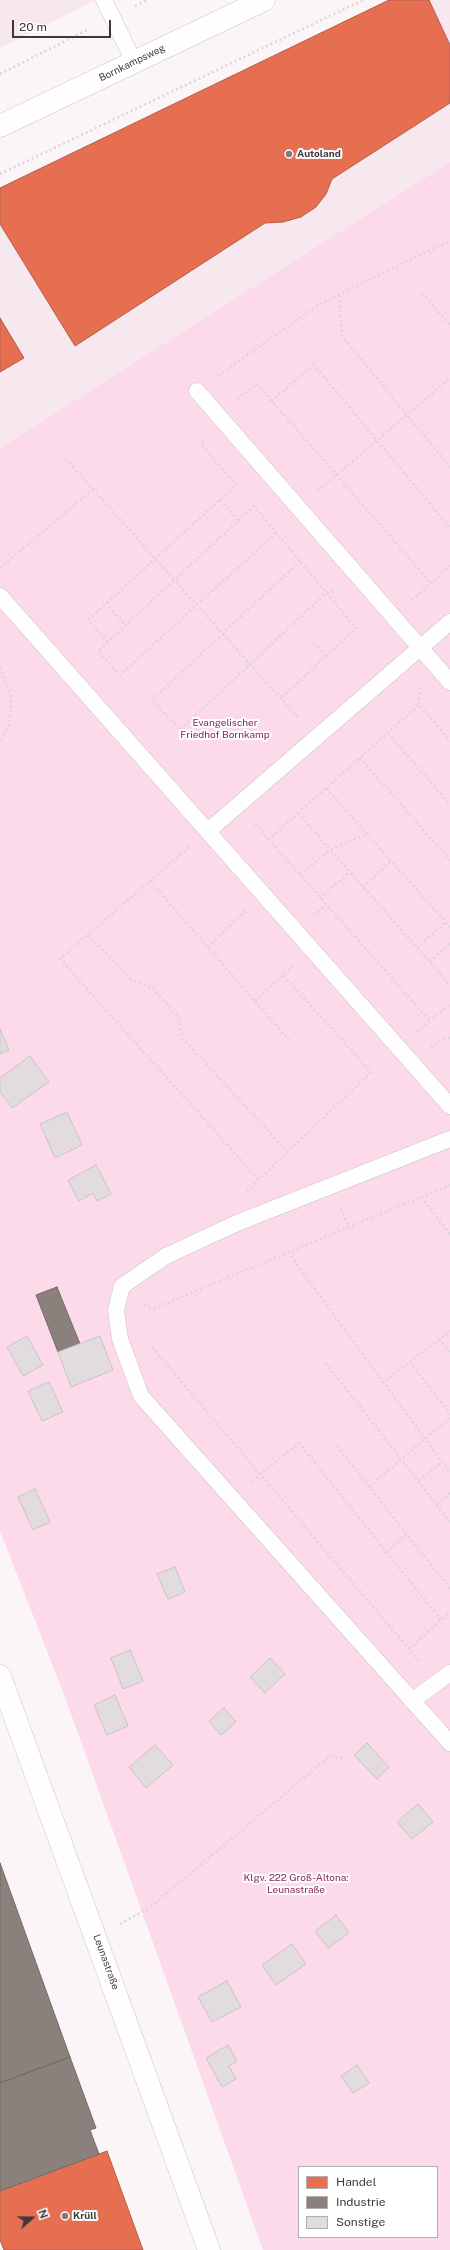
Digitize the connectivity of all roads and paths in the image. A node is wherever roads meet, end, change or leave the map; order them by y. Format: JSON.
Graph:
{"nodes":[{"id":1,"x":104,"y":0,"type":"edge"},
{"id":2,"x":147,"y":0,"type":"edge"},
{"id":3,"x":264,"y":0,"type":"edge"},
{"id":4,"x":363,"y":0,"type":"edge"},
{"id":5,"x":112,"y":17,"type":"junction"},
{"id":6,"x":134,"y":62,"type":"junction"},
{"id":7,"x":0,"y":74,"type":"edge"},
{"id":8,"x":0,"y":126,"type":"edge"},
{"id":9,"x":0,"y":174,"type":"edge"},
{"id":10,"x":450,"y":242,"type":"edge"},
{"id":11,"x":422,"y":293,"type":"dead end"},
{"id":12,"x":339,"y":295,"type":"junction"},
{"id":13,"x":450,"y":325,"type":"edge"},
{"id":14,"x":450,"y":378,"type":"edge"},
{"id":15,"x":257,"y":384,"type":"dead end"},
{"id":16,"x":197,"y":391,"type":"joint"},
{"id":17,"x":271,"y":401,"type":"junction"},
{"id":18,"x":407,"y":415,"type":"junction"},
{"id":19,"x":377,"y":441,"type":"junction"},
{"id":20,"x":66,"y":459,"type":"dead end"},
{"id":21,"x":450,"y":467,"type":"edge"},
{"id":22,"x":337,"y":475,"type":"junction"},
{"id":23,"x":236,"y":485,"type":"dead end"},
{"id":24,"x":92,"y":490,"type":"junction"},
{"id":25,"x":220,"y":500,"type":"junction"},
{"id":26,"x":298,"y":508,"type":"junction"},
{"id":27,"x":238,"y":521,"type":"junction"},
{"id":28,"x":450,"y":528,"type":"edge"},
{"id":29,"x":276,"y":532,"type":"junction"},
{"id":30,"x":154,"y":559,"type":"junction"},
{"id":31,"x":300,"y":561,"type":"junction"},
{"id":32,"x":450,"y":566,"type":"edge"},
{"id":33,"x":0,"y":568,"type":"edge"},
{"id":34,"x":174,"y":580,"type":"junction"},
{"id":35,"x":431,"y":583,"type":"junction"},
{"id":36,"x":327,"y":592,"type":"junction"},
{"id":37,"x":0,"y":596,"type":"edge"},
{"id":38,"x":106,"y":603,"type":"junction"},
{"id":39,"x":196,"y":605,"type":"junction"},
{"id":40,"x":394,"y":616,"type":"junction"},
{"id":41,"x":450,"y":622,"type":"edge"},
{"id":42,"x":125,"y":625,"type":"junction"},
{"id":43,"x":222,"y":634,"type":"junction"},
{"id":44,"x":108,"y":642,"type":"junction"},
{"id":45,"x":314,"y":643,"type":"dead end"},
{"id":46,"x":420,"y":648,"type":"junction"},
{"id":47,"x":326,"y":656,"type":"junction"},
{"id":48,"x":250,"y":665,"type":"junction"},
{"id":49,"x":0,"y":667,"type":"edge"},
{"id":50,"x":450,"y":682,"type":"edge"},
{"id":51,"x":280,"y":699,"type":"junction"},
{"id":52,"x":388,"y":733,"type":"junction"},
{"id":53,"x":316,"y":737,"type":"junction"},
{"id":54,"x":450,"y":741,"type":"edge"},
{"id":55,"x":0,"y":743,"type":"edge"},
{"id":56,"x":360,"y":758,"type":"junction"},
{"id":57,"x":326,"y":788,"type":"junction"},
{"id":58,"x":238,"y":805,"type":"junction"},
{"id":59,"x":450,"y":805,"type":"edge"},
{"id":60,"x":298,"y":814,"type":"junction"},
{"id":61,"x":208,"y":831,"type":"junction"},
{"id":62,"x":367,"y":834,"type":"junction"},
{"id":63,"x":268,"y":840,"type":"junction"},
{"id":64,"x":330,"y":850,"type":"junction"},
{"id":65,"x":450,"y":860,"type":"edge"},
{"id":66,"x":391,"y":861,"type":"junction"},
{"id":67,"x":350,"y":872,"type":"junction"},
{"id":68,"x":300,"y":875,"type":"junction"},
{"id":69,"x":150,"y":881,"type":"junction"},
{"id":70,"x":363,"y":887,"type":"junction"},
{"id":71,"x":263,"y":894,"type":"junction"},
{"id":72,"x":320,"y":898,"type":"junction"},
{"id":73,"x":446,"y":922,"type":"junction"},
{"id":74,"x":450,"y":927,"type":"edge"},
{"id":75,"x":88,"y":934,"type":"junction"},
{"id":76,"x":450,"y":943,"type":"edge"},
{"id":77,"x":208,"y":947,"type":"junction"},
{"id":78,"x":311,"y":948,"type":"junction"},
{"id":79,"x":417,"y":948,"type":"junction"},
{"id":80,"x":430,"y":962,"type":"junction"},
{"id":81,"x":283,"y":974,"type":"junction"},
{"id":82,"x":450,"y":985,"type":"edge"},
{"id":83,"x":255,"y":1001,"type":"junction"},
{"id":84,"x":450,"y":1004,"type":"edge"},
{"id":85,"x":430,"y":1021,"type":"junction"},
{"id":86,"x":290,"y":1041,"type":"dead end"},
{"id":87,"x":399,"y":1048,"type":"junction"},
{"id":88,"x":450,"y":1106,"type":"edge"},
{"id":89,"x":450,"y":1139,"type":"edge"},
{"id":90,"x":287,"y":1151,"type":"junction"},
{"id":91,"x":258,"y":1179,"type":"junction"},
{"id":92,"x":450,"y":1185,"type":"edge"},
{"id":93,"x":243,"y":1195,"type":"dead end"},
{"id":94,"x":421,"y":1197,"type":"junction"},
{"id":95,"x":450,"y":1234,"type":"edge"},
{"id":96,"x":288,"y":1252,"type":"junction"},
{"id":97,"x":155,"y":1308,"type":"dead end"},
{"id":98,"x":450,"y":1331,"type":"edge"},
{"id":99,"x":439,"y":1339,"type":"junction"},
{"id":100,"x":147,"y":1341,"type":"dead end"},
{"id":101,"x":450,"y":1352,"type":"edge"},
{"id":102,"x":410,"y":1362,"type":"junction"},
{"id":103,"x":326,"y":1363,"type":"dead end"},
{"id":104,"x":382,"y":1383,"type":"junction"},
{"id":105,"x":450,"y":1408,"type":"edge"},
{"id":106,"x":447,"y":1410,"type":"junction"},
{"id":107,"x":450,"y":1414,"type":"edge"},
{"id":108,"x":450,"y":1418,"type":"edge"},
{"id":109,"x":425,"y":1441,"type":"junction"},
{"id":110,"x":337,"y":1446,"type":"dead end"},
{"id":111,"x":401,"y":1460,"type":"junction"},
{"id":112,"x":442,"y":1462,"type":"junction"},
{"id":113,"x":450,"y":1473,"type":"edge"},
{"id":114,"x":260,"y":1475,"type":"junction"},
{"id":115,"x":419,"y":1482,"type":"junction"},
{"id":116,"x":369,"y":1487,"type":"junction"},
{"id":117,"x":450,"y":1493,"type":"edge"},
{"id":118,"x":436,"y":1504,"type":"junction"},
{"id":119,"x":450,"y":1522,"type":"edge"},
{"id":120,"x":407,"y":1534,"type":"junction"},
{"id":121,"x":386,"y":1552,"type":"junction"},
{"id":122,"x":450,"y":1589,"type":"edge"},
{"id":123,"x":450,"y":1612,"type":"edge"},
{"id":124,"x":441,"y":1620,"type":"junction"},
{"id":125,"x":450,"y":1673,"type":"edge"},
{"id":126,"x":0,"y":1676,"type":"edge"},
{"id":127,"x":412,"y":1701,"type":"junction"},
{"id":128,"x":450,"y":1743,"type":"edge"},
{"id":129,"x":345,"y":1759,"type":"dead end"},
{"id":130,"x":96,"y":1937,"type":"junction"},
{"id":131,"x":209,"y":2250,"type":"edge"}],
"edges":[{"from":1,"to":5,"type":"lane"},
{"from":2,"to":5,"type":"path"},
{"from":3,"to":6,"type":"street","name":"Bornkampsweg"},
{"from":4,"to":9,"type":"path"},
{"from":5,"to":6,"type":"lane"},
{"from":5,"to":7,"type":"path"},
{"from":6,"to":8,"type":"street","name":"Bornkampsweg"},
{"from":10,"to":12,"type":"path"},
{"from":11,"to":13,"type":"path"},
{"from":12,"to":16,"type":"path"},
{"from":12,"to":18,"type":"path"},
{"from":14,"to":18,"type":"path"},
{"from":15,"to":17,"type":"path"},
{"from":16,"to":26,"type":"lane"},
{"from":17,"to":19,"type":"path"},
{"from":17,"to":22,"type":"path"},
{"from":18,"to":19,"type":"path"},
{"from":18,"to":21,"type":"path"},
{"from":19,"to":22,"type":"path"},
{"from":19,"to":28,"type":"path"},
{"from":20,"to":24,"type":"path"},
{"from":22,"to":26,"type":"path"},
{"from":22,"to":35,"type":"path"},
{"from":23,"to":25,"type":"path"},
{"from":24,"to":30,"type":"path"},
{"from":24,"to":33,"type":"path"},
{"from":25,"to":27,"type":"path"},
{"from":25,"to":30,"type":"path"},
{"from":26,"to":40,"type":"lane"},
{"from":27,"to":29,"type":"path"},
{"from":27,"to":34,"type":"path"},
{"from":29,"to":31,"type":"path"},
{"from":29,"to":39,"type":"path"},
{"from":30,"to":34,"type":"path"},
{"from":30,"to":38,"type":"path"},
{"from":31,"to":36,"type":"path"},
{"from":31,"to":43,"type":"path"},
{"from":32,"to":35,"type":"path"},
{"from":34,"to":39,"type":"path"},
{"from":34,"to":42,"type":"path"},
{"from":35,"to":40,"type":"path"},
{"from":36,"to":47,"type":"path"},
{"from":36,"to":48,"type":"path"},
{"from":37,"to":61,"type":"lane"},
{"from":38,"to":42,"type":"path"},
{"from":38,"to":44,"type":"path"},
{"from":39,"to":43,"type":"path"},
{"from":39,"to":44,"type":"path"},
{"from":40,"to":46,"type":"lane"},
{"from":41,"to":46,"type":"lane"},
{"from":42,"to":44,"type":"path"},
{"from":43,"to":48,"type":"path"},
{"from":43,"to":48,"type":"path"},
{"from":45,"to":47,"type":"path"},
{"from":46,"to":50,"type":"lane"},
{"from":46,"to":53,"type":"lane"},
{"from":47,"to":51,"type":"path"},
{"from":48,"to":51,"type":"path"},
{"from":49,"to":55,"type":"path"},
{"from":51,"to":53,"type":"path"},
{"from":52,"to":54,"type":"path"},
{"from":52,"to":56,"type":"path"},
{"from":52,"to":59,"type":"path"},
{"from":53,"to":58,"type":"lane"},
{"from":56,"to":57,"type":"path"},
{"from":56,"to":65,"type":"path"},
{"from":57,"to":60,"type":"path"},
{"from":57,"to":62,"type":"path"},
{"from":58,"to":61,"type":"lane"},
{"from":58,"to":63,"type":"path"},
{"from":60,"to":63,"type":"path"},
{"from":60,"to":64,"type":"path"},
{"from":61,"to":69,"type":"path"},
{"from":61,"to":71,"type":"lane"},
{"from":62,"to":64,"type":"path"},
{"from":62,"to":66,"type":"path"},
{"from":63,"to":68,"type":"path"},
{"from":64,"to":67,"type":"path"},
{"from":64,"to":68,"type":"path"},
{"from":66,"to":70,"type":"path"},
{"from":66,"to":73,"type":"path"},
{"from":67,"to":70,"type":"path"},
{"from":67,"to":72,"type":"path"},
{"from":68,"to":72,"type":"path"},
{"from":69,"to":75,"type":"path"},
{"from":69,"to":77,"type":"path"},
{"from":70,"to":79,"type":"path"},
{"from":71,"to":77,"type":"path"},
{"from":71,"to":78,"type":"lane"},
{"from":72,"to":85,"type":"path"},
{"from":73,"to":74,"type":"path"},
{"from":73,"to":79,"type":"path"},
{"from":75,"to":90,"type":"path"},
{"from":75,"to":91,"type":"path"},
{"from":76,"to":80,"type":"path"},
{"from":77,"to":83,"type":"path"},
{"from":78,"to":81,"type":"path"},
{"from":78,"to":87,"type":"lane"},
{"from":79,"to":80,"type":"path"},
{"from":80,"to":82,"type":"path"},
{"from":81,"to":83,"type":"path"},
{"from":81,"to":90,"type":"path"},
{"from":83,"to":86,"type":"path"},
{"from":84,"to":85,"type":"path"},
{"from":85,"to":87,"type":"path"},
{"from":87,"to":88,"type":"lane"},
{"from":89,"to":127,"type":"lane"},
{"from":90,"to":91,"type":"path"},
{"from":91,"to":93,"type":"path"},
{"from":92,"to":94,"type":"path"},
{"from":94,"to":95,"type":"path"},
{"from":94,"to":96,"type":"path"},
{"from":96,"to":97,"type":"path"},
{"from":96,"to":104,"type":"path"},
{"from":98,"to":99,"type":"path"},
{"from":99,"to":101,"type":"path"},
{"from":99,"to":102,"type":"path"},
{"from":100,"to":114,"type":"path"},
{"from":102,"to":104,"type":"path"},
{"from":102,"to":106,"type":"path"},
{"from":103,"to":111,"type":"path"},
{"from":104,"to":109,"type":"path"},
{"from":105,"to":106,"type":"path"},
{"from":106,"to":107,"type":"path"},
{"from":108,"to":109,"type":"path"},
{"from":109,"to":111,"type":"path"},
{"from":109,"to":112,"type":"path"},
{"from":110,"to":116,"type":"path"},
{"from":111,"to":115,"type":"path"},
{"from":111,"to":116,"type":"path"},
{"from":112,"to":113,"type":"path"},
{"from":112,"to":115,"type":"path"},
{"from":114,"to":121,"type":"path"},
{"from":114,"to":124,"type":"path"},
{"from":115,"to":118,"type":"path"},
{"from":116,"to":120,"type":"path"},
{"from":117,"to":118,"type":"path"},
{"from":118,"to":119,"type":"path"},
{"from":120,"to":121,"type":"path"},
{"from":120,"to":122,"type":"path"},
{"from":121,"to":124,"type":"path"},
{"from":123,"to":124,"type":"path"},
{"from":125,"to":127,"type":"lane"},
{"from":126,"to":130,"type":"street","name":"Leunastraße"},
{"from":127,"to":128,"type":"lane"},
{"from":129,"to":130,"type":"path"},
{"from":130,"to":131,"type":"street","name":"Leunastraße"}]}
